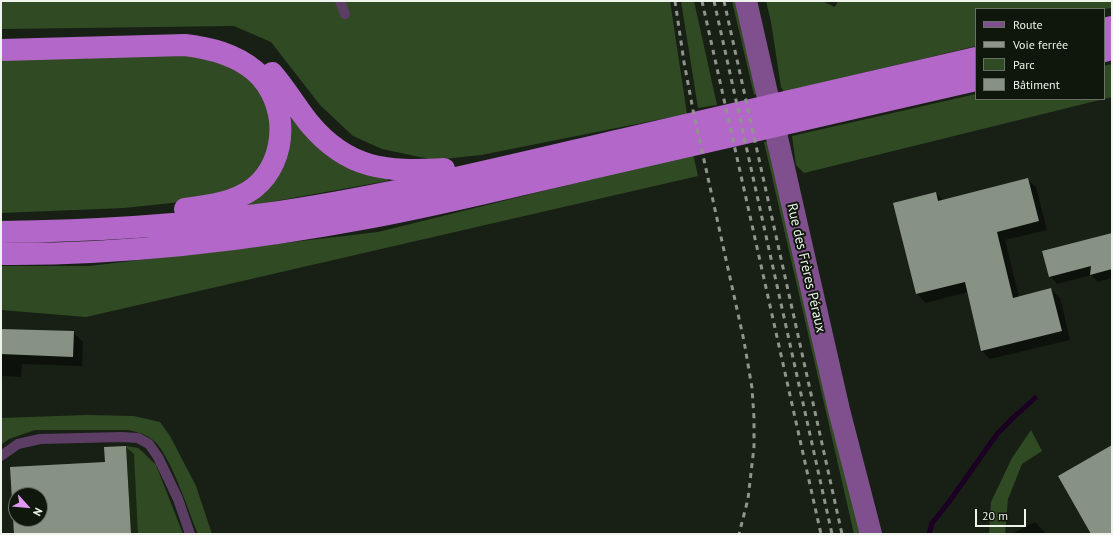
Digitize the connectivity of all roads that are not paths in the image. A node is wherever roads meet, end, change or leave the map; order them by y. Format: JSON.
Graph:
{"nodes":[{"id":1,"x":340,"y":1,"type":"edge"},
{"id":2,"x":746,"y":1,"type":"edge"},
{"id":3,"x":344,"y":14,"type":"dead end"},
{"id":4,"x":1,"y":38,"type":"edge"},
{"id":5,"x":1,"y":50,"type":"edge"},
{"id":6,"x":975,"y":58,"type":"edge"},
{"id":7,"x":975,"y":80,"type":"edge"},
{"id":8,"x":523,"y":162,"type":"junction"},
{"id":9,"x":62,"y":231,"type":"junction"},
{"id":10,"x":1,"y":232,"type":"edge"},
{"id":11,"x":1,"y":254,"type":"edge"},
{"id":12,"x":1,"y":456,"type":"edge"},
{"id":13,"x":190,"y":534,"type":"edge"},
{"id":14,"x":871,"y":534,"type":"edge"}],
"edges":[{"from":1,"to":3,"type":"lane"},
{"from":2,"to":14,"type":"street","name":"Rue des Frères Péraux"},
{"from":4,"to":8,"type":"highway"},
{"from":5,"to":9,"type":"highway"},
{"from":6,"to":8,"type":"highway"},
{"from":7,"to":11,"type":"highway"},
{"from":8,"to":9,"type":"highway"},
{"from":9,"to":10,"type":"highway"},
{"from":12,"to":13,"type":"lane"}]}
